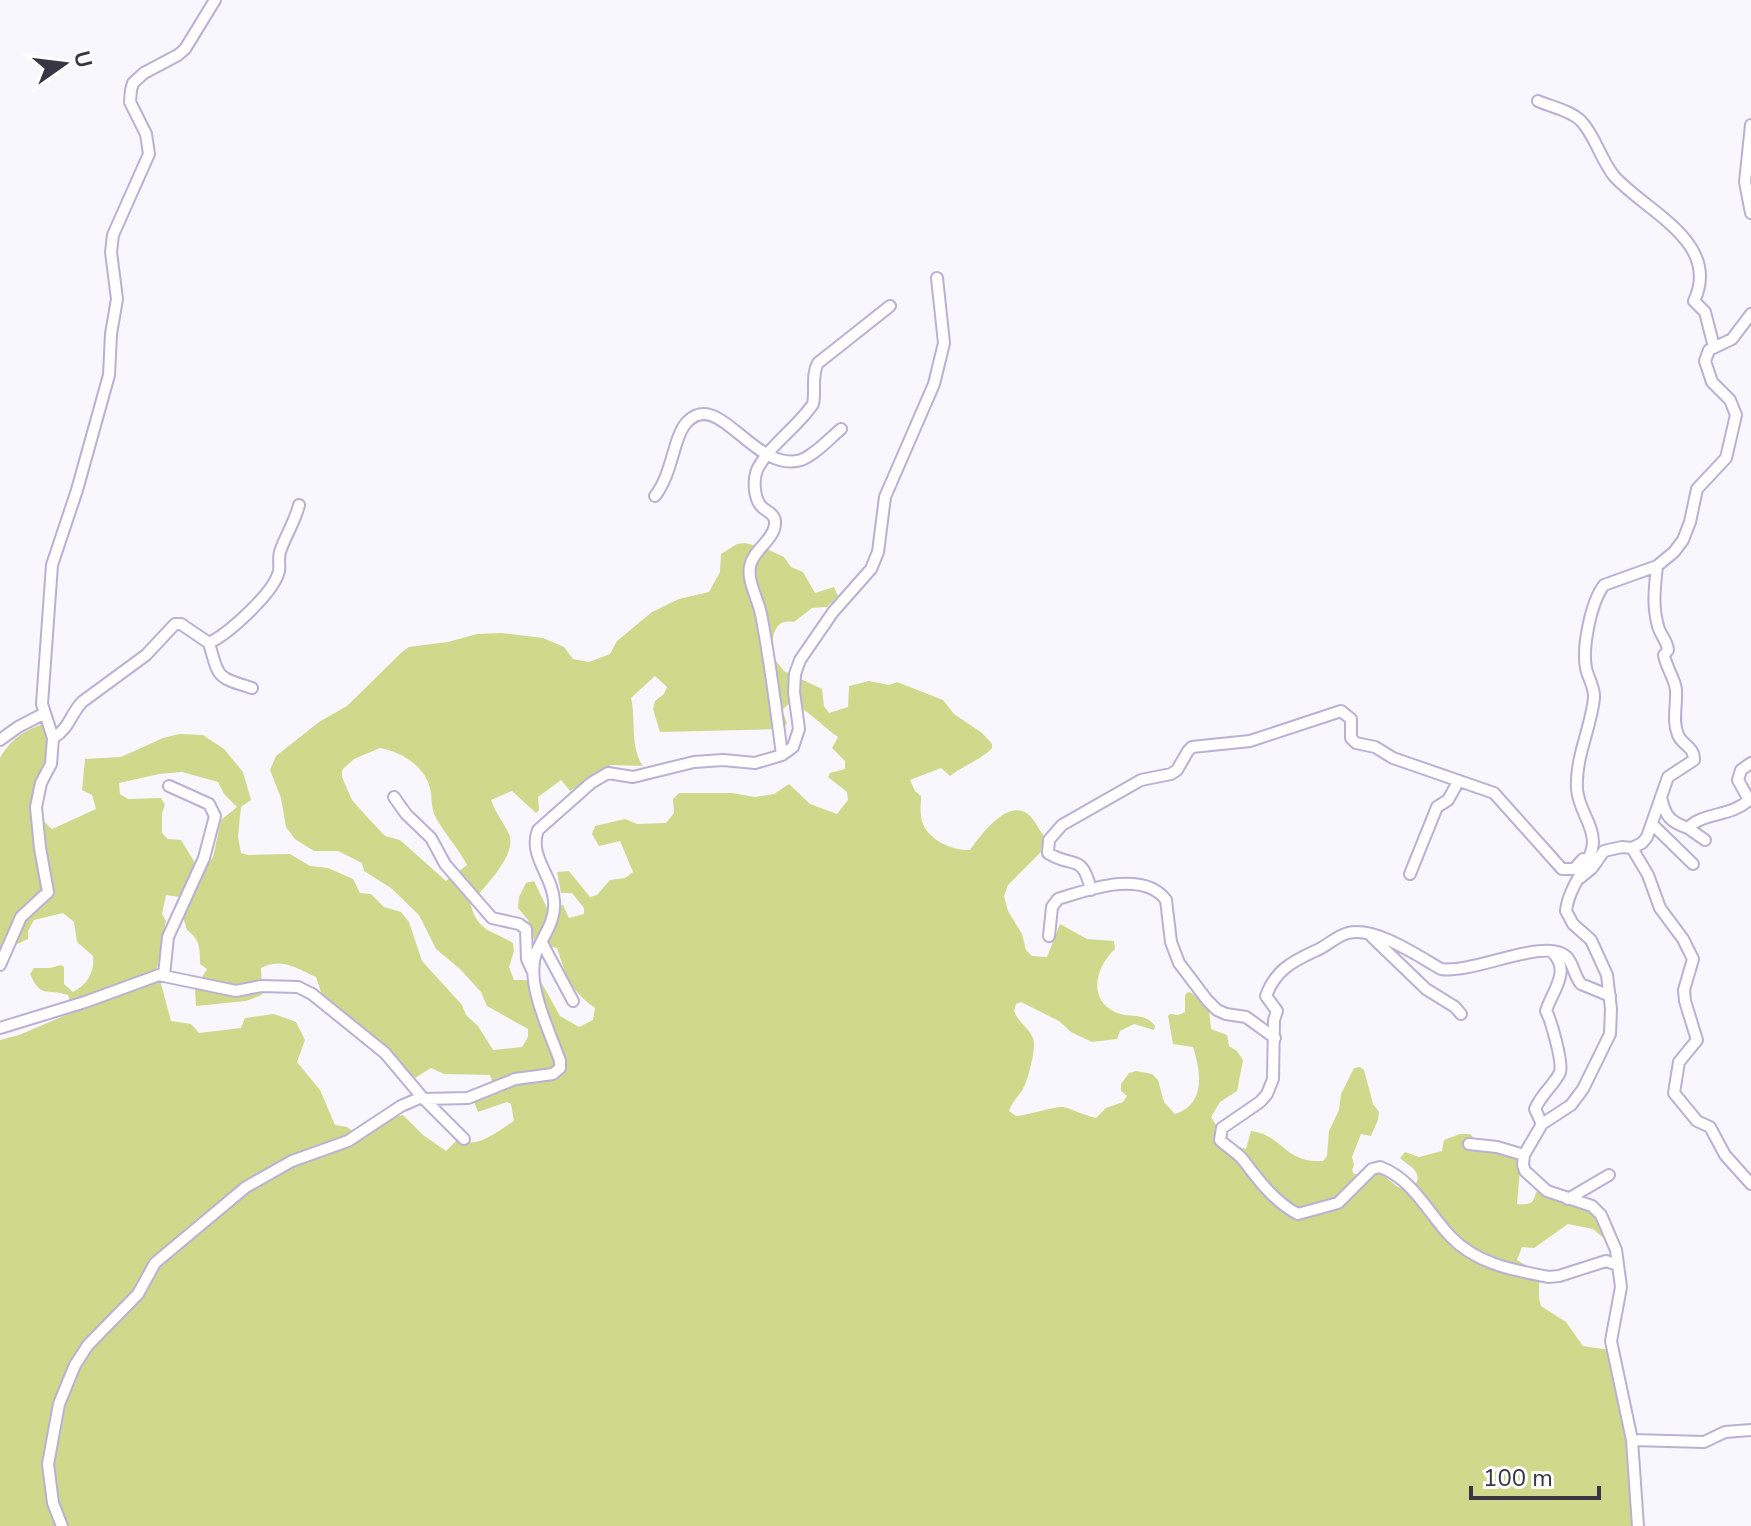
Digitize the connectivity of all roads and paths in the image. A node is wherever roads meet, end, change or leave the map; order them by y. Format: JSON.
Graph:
{"nodes":[{"id":1,"x":215,"y":0,"type":"edge"},
{"id":2,"x":1538,"y":101,"type":"dead end"},
{"id":3,"x":1751,"y":125,"type":"edge"},
{"id":4,"x":1751,"y":213,"type":"edge"},
{"id":5,"x":937,"y":278,"type":"dead end"},
{"id":6,"x":890,"y":306,"type":"dead end"},
{"id":7,"x":1751,"y":314,"type":"edge"},
{"id":8,"x":1714,"y":347,"type":"junction"},
{"id":9,"x":841,"y":429,"type":"dead end"},
{"id":10,"x":767,"y":456,"type":"junction"},
{"id":11,"x":655,"y":496,"type":"dead end"},
{"id":12,"x":299,"y":505,"type":"dead end"},
{"id":13,"x":1657,"y":566,"type":"junction"},
{"id":14,"x":209,"y":643,"type":"junction"},
{"id":15,"x":252,"y":688,"type":"dead end"},
{"id":16,"x":45,"y":713,"type":"junction"},
{"id":17,"x":53,"y":738,"type":"junction"},
{"id":18,"x":0,"y":740,"type":"edge"},
{"id":19,"x":782,"y":755,"type":"junction"},
{"id":20,"x":1751,"y":763,"type":"edge"},
{"id":21,"x":1458,"y":782,"type":"junction"},
{"id":22,"x":169,"y":786,"type":"dead end"},
{"id":23,"x":1661,"y":795,"type":"junction"},
{"id":24,"x":394,"y":797,"type":"dead end"},
{"id":25,"x":1652,"y":824,"type":"junction"},
{"id":26,"x":1688,"y":828,"type":"junction"},
{"id":27,"x":1705,"y":840,"type":"dead end"},
{"id":28,"x":1592,"y":848,"type":"junction"},
{"id":29,"x":1632,"y":848,"type":"junction"},
{"id":30,"x":1693,"y":864,"type":"dead end"},
{"id":31,"x":1410,"y":874,"type":"dead end"},
{"id":32,"x":1575,"y":881,"type":"junction"},
{"id":33,"x":1091,"y":890,"type":"junction"},
{"id":34,"x":1368,"y":933,"type":"junction"},
{"id":35,"x":1049,"y":936,"type":"dead end"},
{"id":36,"x":542,"y":943,"type":"junction"},
{"id":37,"x":1547,"y":949,"type":"junction"},
{"id":38,"x":0,"y":965,"type":"edge"},
{"id":39,"x":532,"y":970,"type":"junction"},
{"id":40,"x":164,"y":975,"type":"junction"},
{"id":41,"x":1610,"y":996,"type":"junction"},
{"id":42,"x":573,"y":1001,"type":"dead end"},
{"id":43,"x":1461,"y":1014,"type":"dead end"},
{"id":44,"x":0,"y":1028,"type":"edge"},
{"id":45,"x":1275,"y":1038,"type":"junction"},
{"id":46,"x":423,"y":1098,"type":"junction"},
{"id":47,"x":1542,"y":1124,"type":"junction"},
{"id":48,"x":464,"y":1139,"type":"dead end"},
{"id":49,"x":1469,"y":1144,"type":"dead end"},
{"id":50,"x":1524,"y":1155,"type":"junction"},
{"id":51,"x":1609,"y":1175,"type":"dead end"},
{"id":52,"x":1751,"y":1184,"type":"edge"},
{"id":53,"x":1568,"y":1199,"type":"junction"},
{"id":54,"x":1618,"y":1265,"type":"junction"},
{"id":55,"x":1751,"y":1430,"type":"edge"},
{"id":56,"x":1632,"y":1440,"type":"junction"},
{"id":57,"x":62,"y":1526,"type":"edge"},
{"id":58,"x":1638,"y":1526,"type":"edge"}],
"edges":[{"from":1,"to":16,"type":"street"},
{"from":2,"to":8,"type":"street"},
{"from":3,"to":4,"type":"street"},
{"from":5,"to":19,"type":"street"},
{"from":6,"to":10,"type":"street"},
{"from":7,"to":8,"type":"street"},
{"from":8,"to":13,"type":"street"},
{"from":9,"to":10,"type":"street"},
{"from":10,"to":11,"type":"street"},
{"from":10,"to":19,"type":"street"},
{"from":12,"to":14,"type":"street"},
{"from":13,"to":23,"type":"street"},
{"from":13,"to":28,"type":"street"},
{"from":14,"to":15,"type":"street"},
{"from":14,"to":17,"type":"street"},
{"from":16,"to":17,"type":"street"},
{"from":16,"to":18,"type":"street"},
{"from":17,"to":38,"type":"street"},
{"from":19,"to":36,"type":"street"},
{"from":20,"to":26,"type":"street"},
{"from":21,"to":28,"type":"street"},
{"from":21,"to":31,"type":"street"},
{"from":21,"to":33,"type":"street"},
{"from":22,"to":40,"type":"street"},
{"from":23,"to":25,"type":"street"},
{"from":23,"to":26,"type":"street"},
{"from":24,"to":39,"type":"street"},
{"from":25,"to":29,"type":"street"},
{"from":25,"to":30,"type":"street"},
{"from":26,"to":27,"type":"street"},
{"from":28,"to":32,"type":"street"},
{"from":29,"to":32,"type":"street"},
{"from":29,"to":52,"type":"street"},
{"from":32,"to":41,"type":"street"},
{"from":33,"to":35,"type":"street"},
{"from":33,"to":45,"type":"street"},
{"from":34,"to":37,"type":"street"},
{"from":34,"to":43,"type":"street"},
{"from":34,"to":45,"type":"street"},
{"from":36,"to":39,"type":"street"},
{"from":36,"to":42,"type":"street"},
{"from":37,"to":41,"type":"street"},
{"from":37,"to":47,"type":"street"},
{"from":39,"to":46,"type":"street"},
{"from":40,"to":44,"type":"street"},
{"from":40,"to":46,"type":"street"},
{"from":41,"to":47,"type":"street"},
{"from":45,"to":54,"type":"street"},
{"from":46,"to":48,"type":"street"},
{"from":46,"to":57,"type":"street"},
{"from":47,"to":50,"type":"street"},
{"from":49,"to":50,"type":"street"},
{"from":50,"to":53,"type":"street"},
{"from":51,"to":53,"type":"street"},
{"from":53,"to":54,"type":"street"},
{"from":54,"to":56,"type":"street"},
{"from":55,"to":56,"type":"street"},
{"from":56,"to":58,"type":"street"}]}
